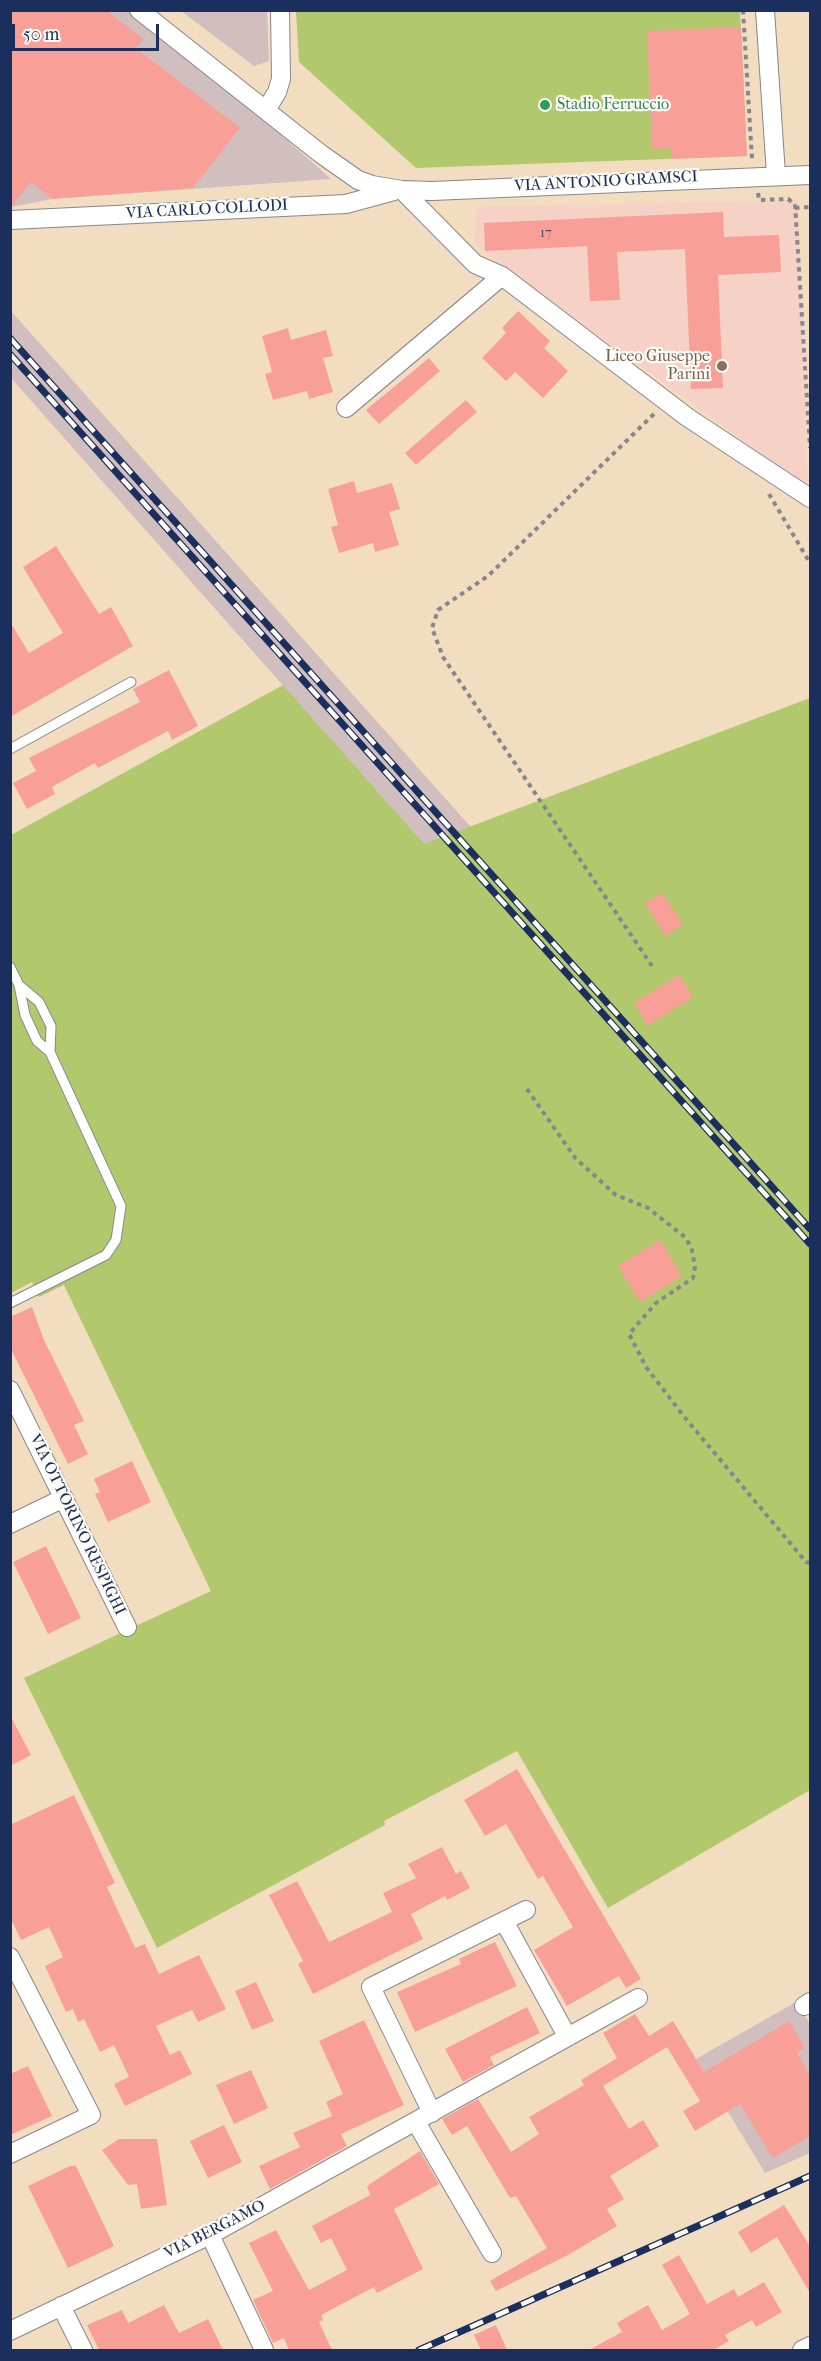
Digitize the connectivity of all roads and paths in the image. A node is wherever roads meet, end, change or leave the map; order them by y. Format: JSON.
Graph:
{"nodes":[{"id":1,"x":139,"y":10,"type":"edge"},
{"id":2,"x":280,"y":10,"type":"edge"},
{"id":3,"x":743,"y":10,"type":"edge"},
{"id":4,"x":765,"y":10,"type":"edge"},
{"id":5,"x":266,"y":110,"type":"junction"},
{"id":6,"x":776,"y":175,"type":"junction"},
{"id":7,"x":810,"y":175,"type":"edge"},
{"id":8,"x":755,"y":176,"type":"junction"},
{"id":9,"x":402,"y":190,"type":"junction"},
{"id":10,"x":810,"y":207,"type":"edge"},
{"id":11,"x":795,"y":208,"type":"junction"},
{"id":12,"x":10,"y":220,"type":"edge"},
{"id":13,"x":502,"y":276,"type":"junction"},
{"id":14,"x":666,"y":402,"type":"junction"},
{"id":15,"x":346,"y":408,"type":"dead end"},
{"id":16,"x":810,"y":448,"type":"edge"},
{"id":17,"x":765,"y":488,"type":"dead end"},
{"id":18,"x":810,"y":498,"type":"edge"},
{"id":19,"x":810,"y":563,"type":"edge"},
{"id":20,"x":131,"y":682,"type":"dead end"},
{"id":21,"x":10,"y":749,"type":"edge"},
{"id":22,"x":652,"y":966,"type":"dead end"},
{"id":23,"x":10,"y":967,"type":"edge"},
{"id":24,"x":19,"y":985,"type":"junction"},
{"id":25,"x":50,"y":1052,"type":"junction"},
{"id":26,"x":527,"y":1089,"type":"dead end"},
{"id":27,"x":10,"y":1303,"type":"edge"},
{"id":28,"x":10,"y":1390,"type":"edge"},
{"id":29,"x":64,"y":1498,"type":"junction"},
{"id":30,"x":10,"y":1524,"type":"edge"},
{"id":31,"x":810,"y":1563,"type":"edge"},
{"id":32,"x":127,"y":1627,"type":"dead end"},
{"id":33,"x":526,"y":1910,"type":"dead end"},
{"id":34,"x":504,"y":1921,"type":"junction"},
{"id":35,"x":10,"y":1957,"type":"edge"},
{"id":36,"x":638,"y":1998,"type":"dead end"},
{"id":37,"x":567,"y":2036,"type":"junction"},
{"id":38,"x":432,"y":2112,"type":"junction"},
{"id":39,"x":416,"y":2122,"type":"junction"},
{"id":40,"x":10,"y":2154,"type":"edge"},
{"id":41,"x":210,"y":2235,"type":"junction"},
{"id":42,"x":492,"y":2253,"type":"dead end"},
{"id":43,"x":62,"y":2306,"type":"junction"},
{"id":44,"x":10,"y":2331,"type":"edge"},
{"id":45,"x":810,"y":2346,"type":"edge"},
{"id":46,"x":83,"y":2350,"type":"edge"},
{"id":47,"x":264,"y":2350,"type":"edge"},
{"id":48,"x":802,"y":2350,"type":"edge"}],
"edges":[{"from":1,"to":5,"type":"street"},
{"from":2,"to":5,"type":"street"},
{"from":3,"to":8,"type":"path"},
{"from":4,"to":6,"type":"street"},
{"from":5,"to":9,"type":"street"},
{"from":6,"to":7,"type":"street","name":"VIA ANTONIO GRAMSCI"},
{"from":6,"to":8,"type":"street","name":"VIA ANTONIO GRAMSCI"},
{"from":8,"to":9,"type":"street","name":"VIA ANTONIO GRAMSCI"},
{"from":8,"to":11,"type":"path"},
{"from":9,"to":12,"type":"street","name":"VIA CARLO COLLODI"},
{"from":9,"to":13,"type":"street"},
{"from":10,"to":11,"type":"path"},
{"from":11,"to":16,"type":"path"},
{"from":13,"to":14,"type":"street"},
{"from":13,"to":15,"type":"street"},
{"from":14,"to":18,"type":"street"},
{"from":14,"to":22,"type":"path"},
{"from":17,"to":19,"type":"path"},
{"from":20,"to":21,"type":"lane"},
{"from":23,"to":24,"type":"lane"},
{"from":24,"to":25,"type":"lane"},
{"from":24,"to":25,"type":"lane"},
{"from":25,"to":27,"type":"lane"},
{"from":26,"to":31,"type":"path"},
{"from":28,"to":29,"type":"street","name":"VIA OTTORINO RESPIGHI"},
{"from":29,"to":30,"type":"street"},
{"from":29,"to":32,"type":"street","name":"VIA OTTORINO RESPIGHI"},
{"from":33,"to":34,"type":"street"},
{"from":34,"to":37,"type":"street"},
{"from":34,"to":38,"type":"street"},
{"from":35,"to":40,"type":"street"},
{"from":36,"to":37,"type":"street","name":"VIA BERGAMO"},
{"from":37,"to":38,"type":"street","name":"VIA BERGAMO"},
{"from":38,"to":39,"type":"street","name":"VIA BERGAMO"},
{"from":39,"to":41,"type":"street","name":"VIA BERGAMO"},
{"from":39,"to":42,"type":"street"},
{"from":41,"to":43,"type":"street","name":"VIA BERGAMO"},
{"from":41,"to":47,"type":"street"},
{"from":43,"to":44,"type":"street","name":"VIA BERGAMO"},
{"from":43,"to":46,"type":"street"},
{"from":45,"to":48,"type":"street"}]}
